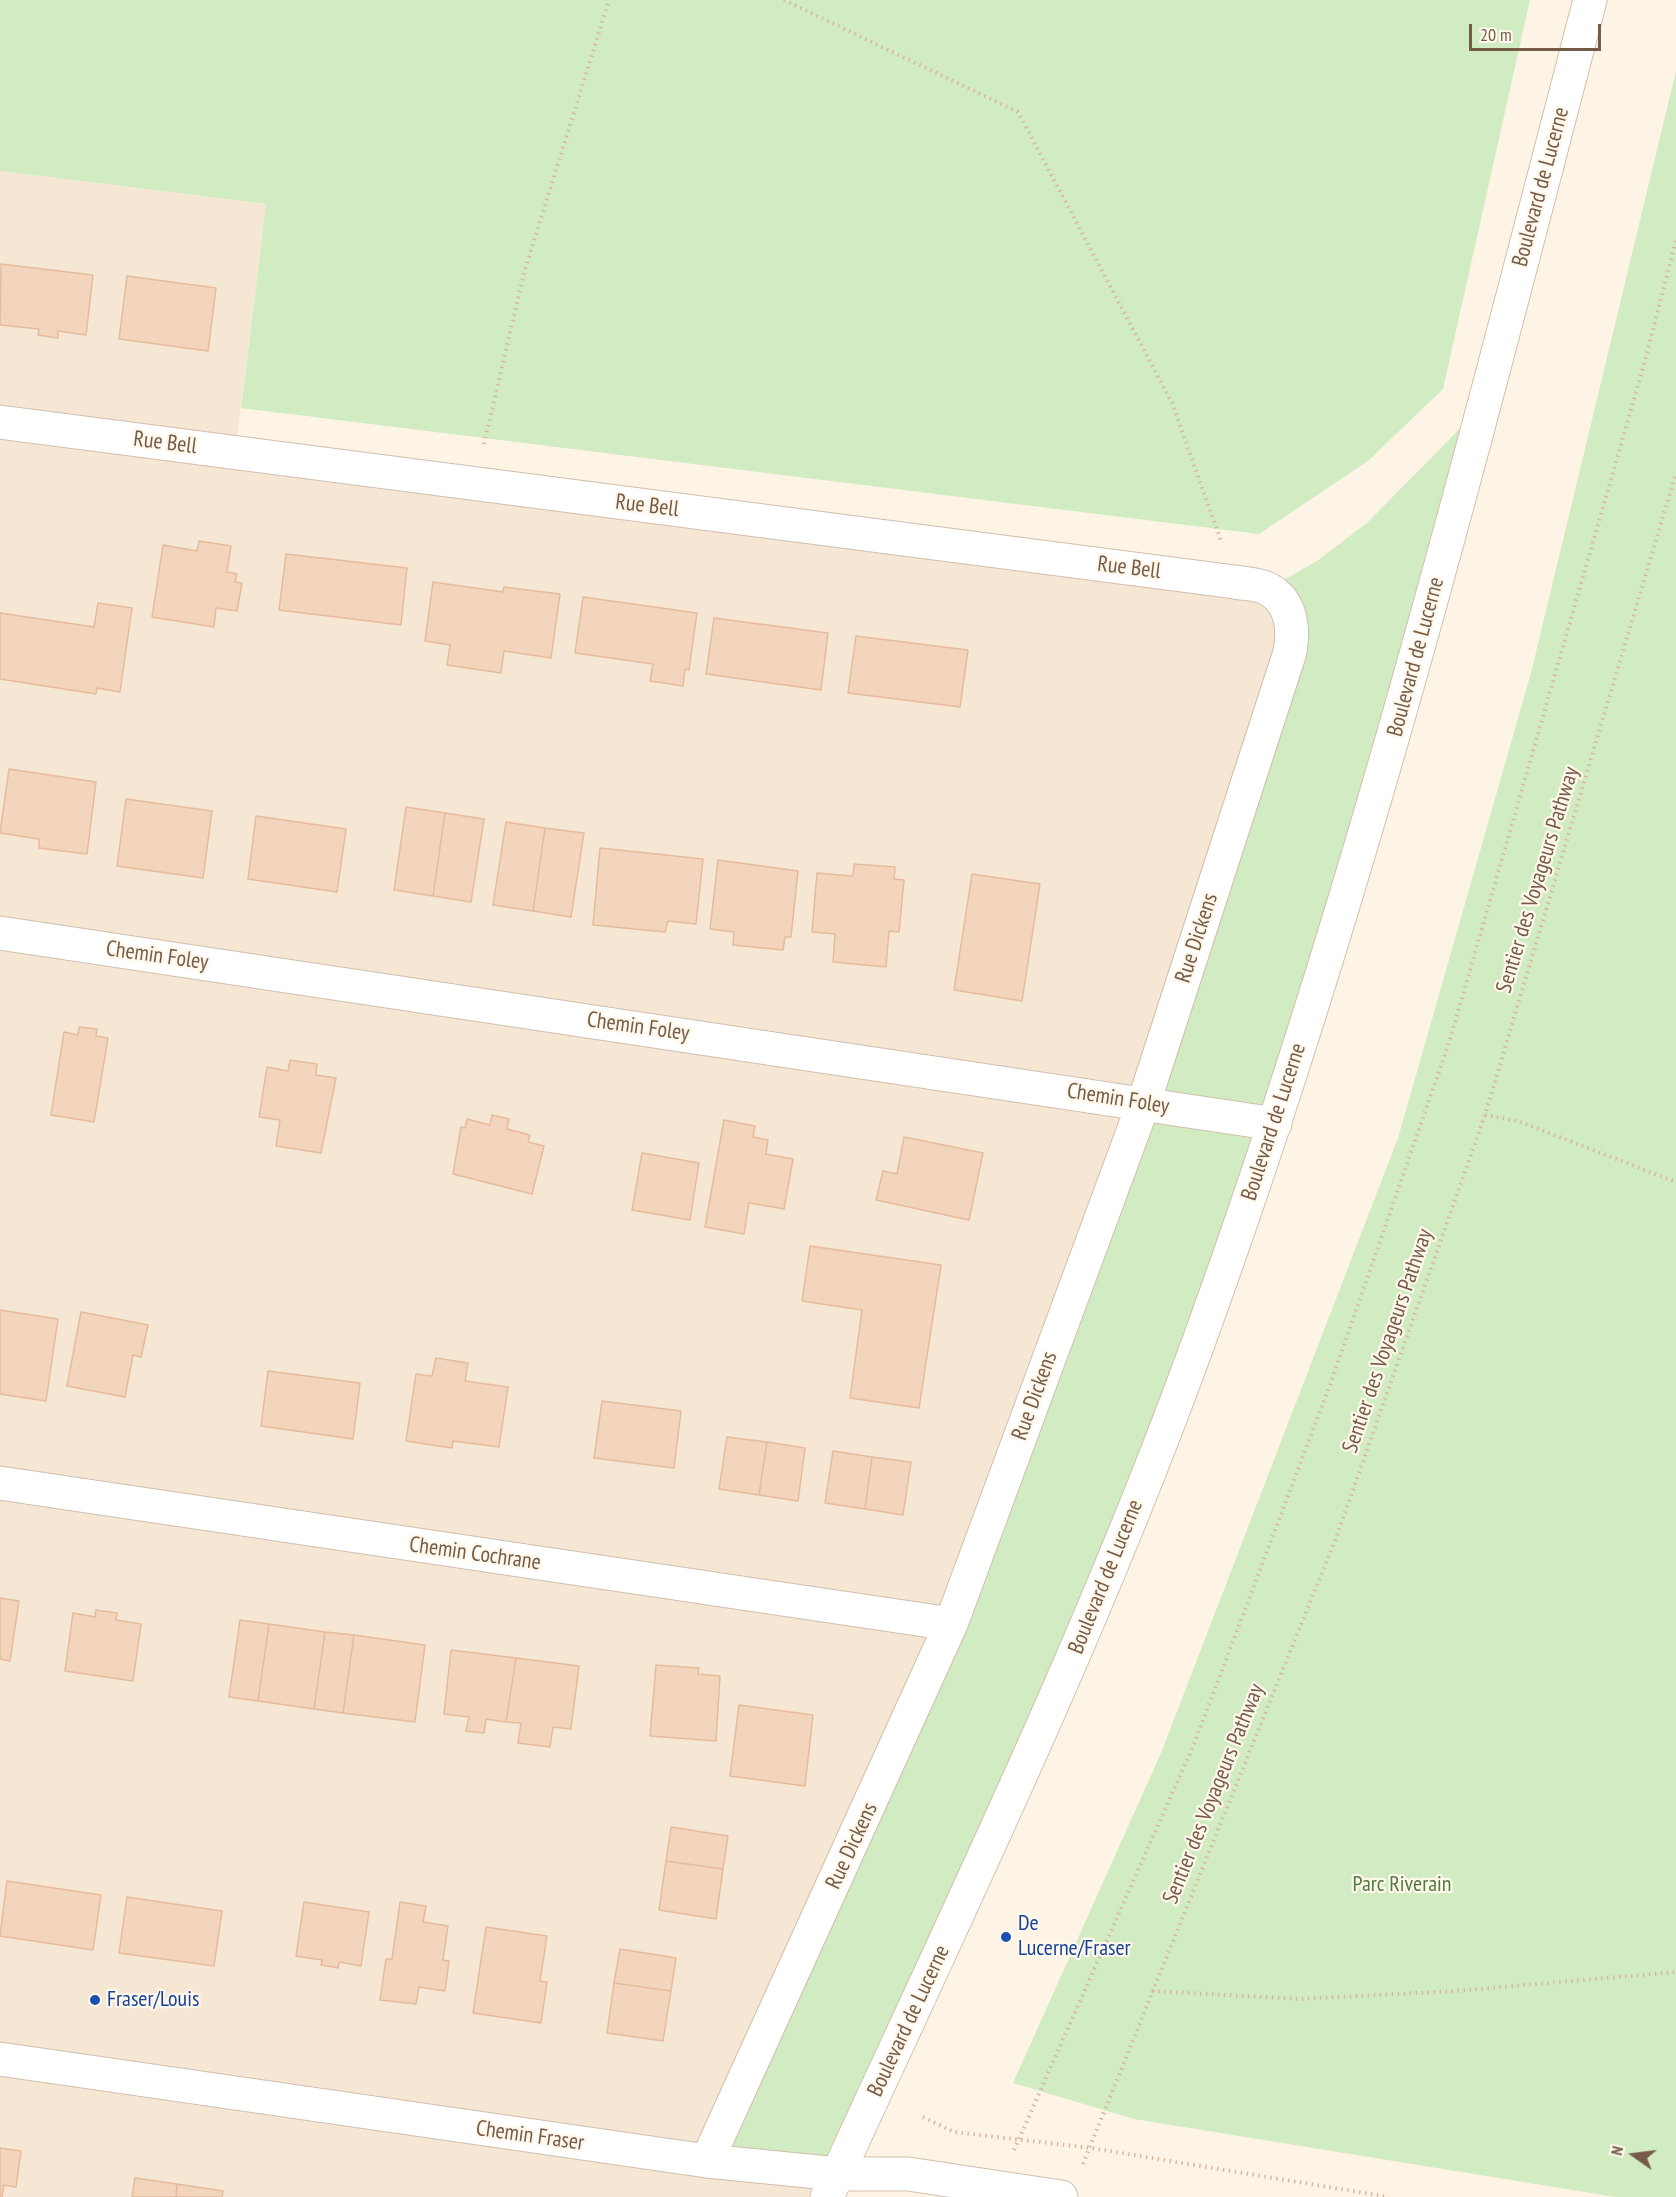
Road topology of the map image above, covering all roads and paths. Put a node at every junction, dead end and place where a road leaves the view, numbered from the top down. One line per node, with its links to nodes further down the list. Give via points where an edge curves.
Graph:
1 (609, 0): 7 (path, via 524,273)
2 (784, 0): 8 (path, via 1018,112 1172,403)
3 (1590, 0): 13 (street, Boulevard de Lucerne, via 1383,778)
4 (1676, 240): 21 (path, via 1640,380 1450,1040 1330,1385 1194,1744)
5 (0, 422): 7 (street, Rue Bell)
6 (1676, 474): 12 (path, Sentier des Voyageurs Pathway)
7 (475, 483): 8 (street, Rue Bell)
8 (1235, 582): 9 (street, Rue Bell, via 1268,589)
9 (1287, 607): 11 (street, Rue Dickens, via 1294,630 1290,652)
10 (0, 933): 11 (street, Chemin Foley)
11 (1144, 1102): 13 (street, Chemin Foley); 16 (street, Rue Dickens)
12 (1485, 1115): 14 (path, via 1518,1121); 18 (path, Sentier des Voyageurs Pathway, via 1336,1538)
13 (1275, 1124): 25 (street, Boulevard de Lucerne, via 1191,1363 1054,1704)
14 (1676, 1182)
15 (0, 1483): 16 (street, Chemin Cochrane)
16 (951, 1624): 23 (street, Rue Dickens)
17 (1676, 1972): 18 (path, via 1456,1991 1299,1999)
18 (1152, 1991): 22 (path, Sentier des Voyageurs Pathway)
19 (0, 2060): 23 (street, Chemin Fraser)
20 (922, 2117): 21 (path, via 954,2132)
21 (1018, 2141): 22 (path); 26 (path)
22 (1091, 2148): 24 (path, Sentier des Voyageurs Pathway); 28 (path)
23 (708, 2161): 25 (street, Chemin Fraser)
24 (1081, 2168)
25 (833, 2186): 26 (street, Chemin Fraser, via 908,2174)
26 (996, 2187): 27 (street, Chemin Fraser)
27 (1061, 2197)
28 (1389, 2197)

